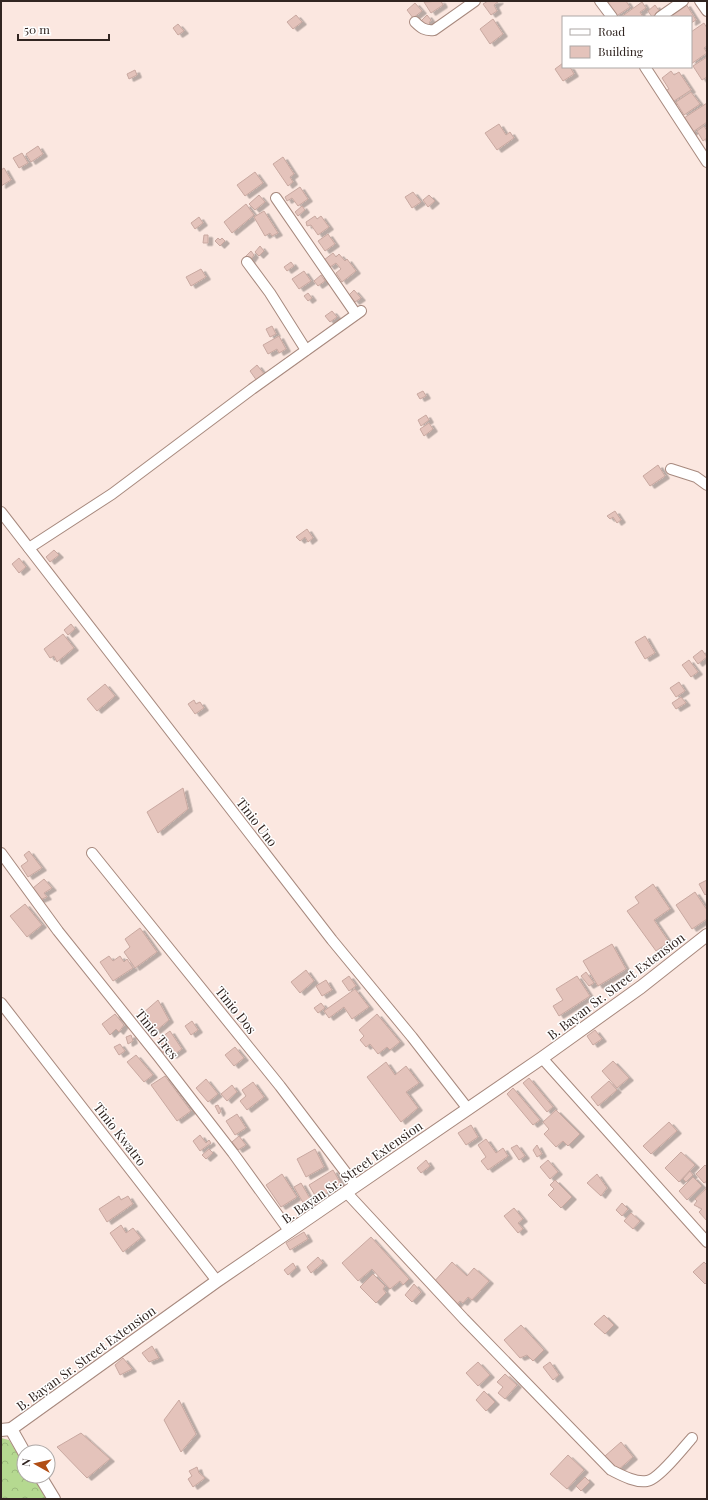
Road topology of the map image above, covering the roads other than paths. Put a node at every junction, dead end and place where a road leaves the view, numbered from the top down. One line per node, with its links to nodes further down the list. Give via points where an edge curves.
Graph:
1 (475, 1): 8 (street, via 434,30 428,31)
2 (600, 1): 6 (street)
3 (683, 1): 7 (street)
4 (700, 1): 5 (street)
5 (707, 12)
6 (611, 16)
7 (661, 16)
8 (415, 22)
9 (647, 68): 10 (street)
10 (707, 162)
11 (276, 198): 13 (street, via 358,313)
12 (248, 262): 13 (street)
13 (306, 350): 17 (street, via 112,494)
14 (671, 469): 15 (street, via 696,477)
15 (707, 485)
16 (1, 512): 17 (street, Tinio Uno)
17 (29, 548): 23 (street, Tinio Uno, via 332,940)
18 (1, 853): 25 (street, Tinio Tres, via 58,931 233,1153)
19 (92, 853): 24 (street, Tinio Dos, via 276,1080)
20 (707, 935): 22 (street, B. Bayan Sr. Street Extension, via 641,987)
21 (1, 1003): 27 (street, Tinio Kwatro)
22 (542, 1058): 23 (street, B. Bayan Sr. Street Extension); 26 (street)
23 (468, 1109): 24 (street, B. Bayan Sr. Street Extension)
24 (351, 1189): 25 (street, B. Bayan Sr. Street Extension); 29 (street, Tinio Dos, via 464,1319 611,1470 623,1476 647,1481 656,1477)
25 (290, 1232): 27 (street, B. Bayan Sr. Street Extension)
26 (707, 1242)
27 (218, 1281): 28 (street, B. Bayan Sr. Street Extension)
28 (6, 1430): 30 (street)
29 (692, 1438)
30 (17, 1444)
31 (45, 1484): 32 (street)
32 (54, 1499)

